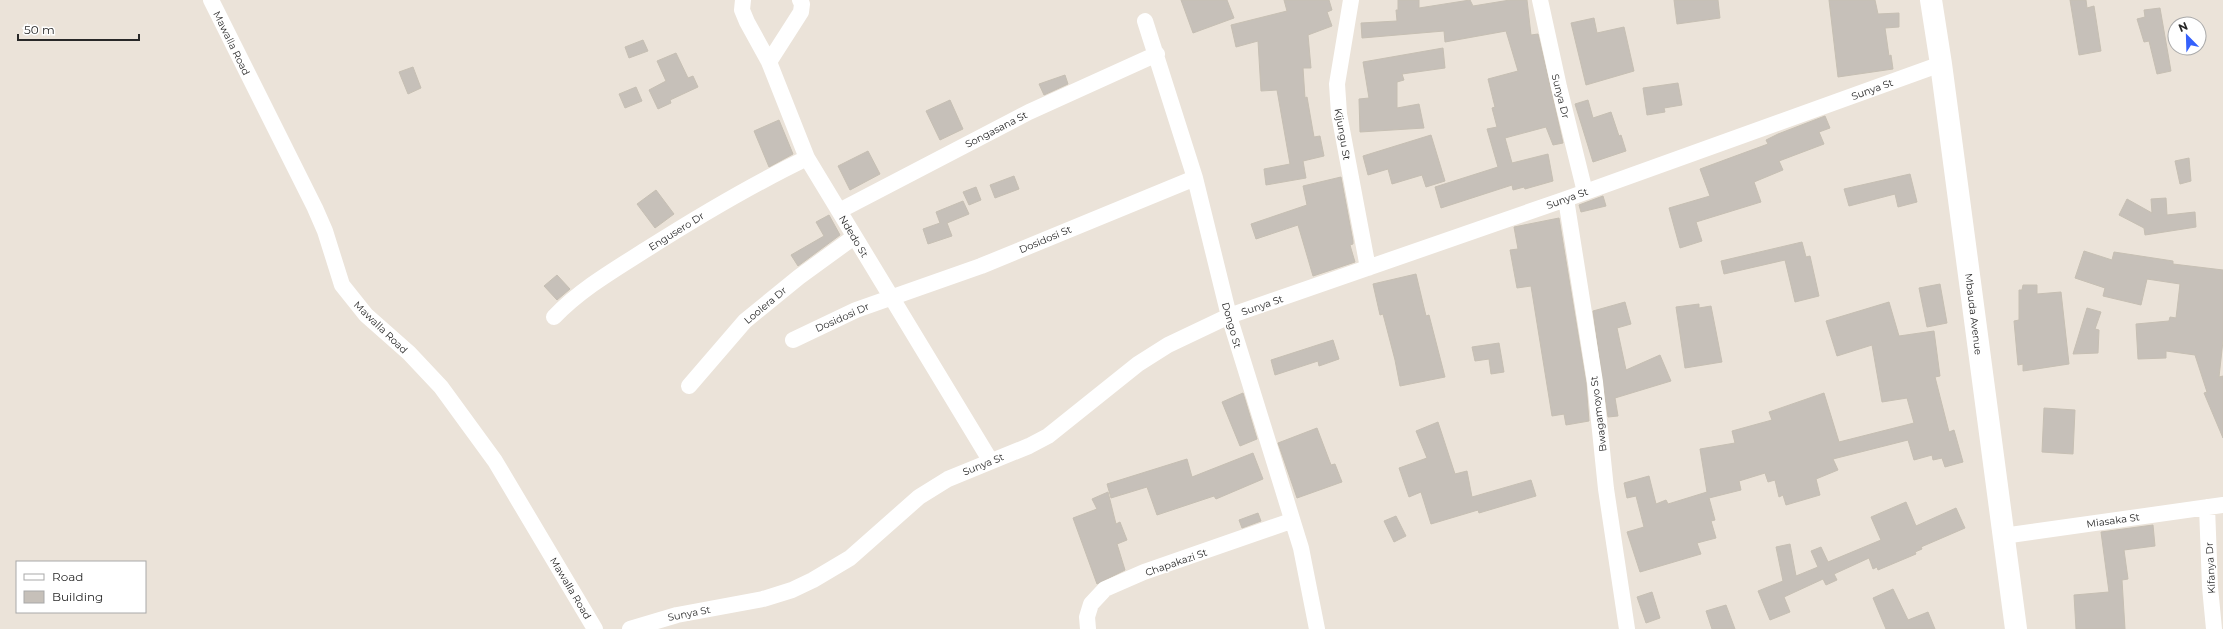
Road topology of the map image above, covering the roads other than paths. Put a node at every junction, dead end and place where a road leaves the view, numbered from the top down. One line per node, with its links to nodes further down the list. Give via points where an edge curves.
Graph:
1 (211, 0): 28 (street, Mawalla Road, via 315,208 342,285 366,315 409,353 441,387 495,461)
2 (744, 0): 9 (street, Ndedo St, via 742,10)
3 (800, 0): 9 (street, via 801,12)
4 (1351, 0): 17 (street, Kijungu St, via 1337,84 1339,114)
5 (1540, 0): 13 (street, Sunya Dr)
6 (1931, 0): 10 (street, Mbauda Avenue)
7 (1145, 21): 8 (street, Dongo St)
8 (1157, 54): 12 (street, Dongo St); 15 (street, Songasana St, via 1029,112)
9 (769, 62): 11 (street, Ndedo St)
10 (1941, 64): 13 (street, Sunya St); 27 (street, Mbauda Avenue)
11 (807, 158): 15 (street, Ndedo St); 20 (street, Engusero Dr, via 751,185 694,219 586,287)
12 (1196, 178): 18 (street, Dosidosi St, via 981,266); 19 (street, Dongo St)
13 (1585, 192): 14 (street, Sunya St)
14 (1566, 199): 17 (street, Sunya St); 32 (street, Bwagamoyo St, via 1594,375 1606,489)
15 (839, 211): 16 (street, Ndedo St)
16 (854, 237): 18 (street, Ndedo St); 22 (street, Loolera Dr, via 799,276 745,321)
17 (1368, 268): 19 (street, Sunya St)
18 (892, 296): 21 (street, Dosidosi Dr, via 835,319); 23 (street, Ndedo St)
19 (1229, 316): 23 (street, Sunya St, via 1138,364 1048,436); 26 (street, Dongo St)
20 (554, 317)
21 (793, 340)
22 (688, 386)
23 (990, 460): 29 (street, Sunya St, via 948,479 919,497 850,558 813,580 763,599 677,614)
24 (2223, 505): 25 (street, Miasaka St)
25 (2207, 507): 27 (street, Miasaka St); 34 (street, Kifanya Dr)
26 (1292, 521): 30 (street, Chapakazi St, via 1144,572 1105,589 1090,604); 31 (street, Dongo St, via 1304,557)
27 (2003, 536): 33 (street, Mbauda Avenue)
28 (596, 629)
29 (630, 629)
30 (1088, 629)
31 (1317, 629)
32 (1627, 629)
33 (2016, 629)
34 (2214, 629)

